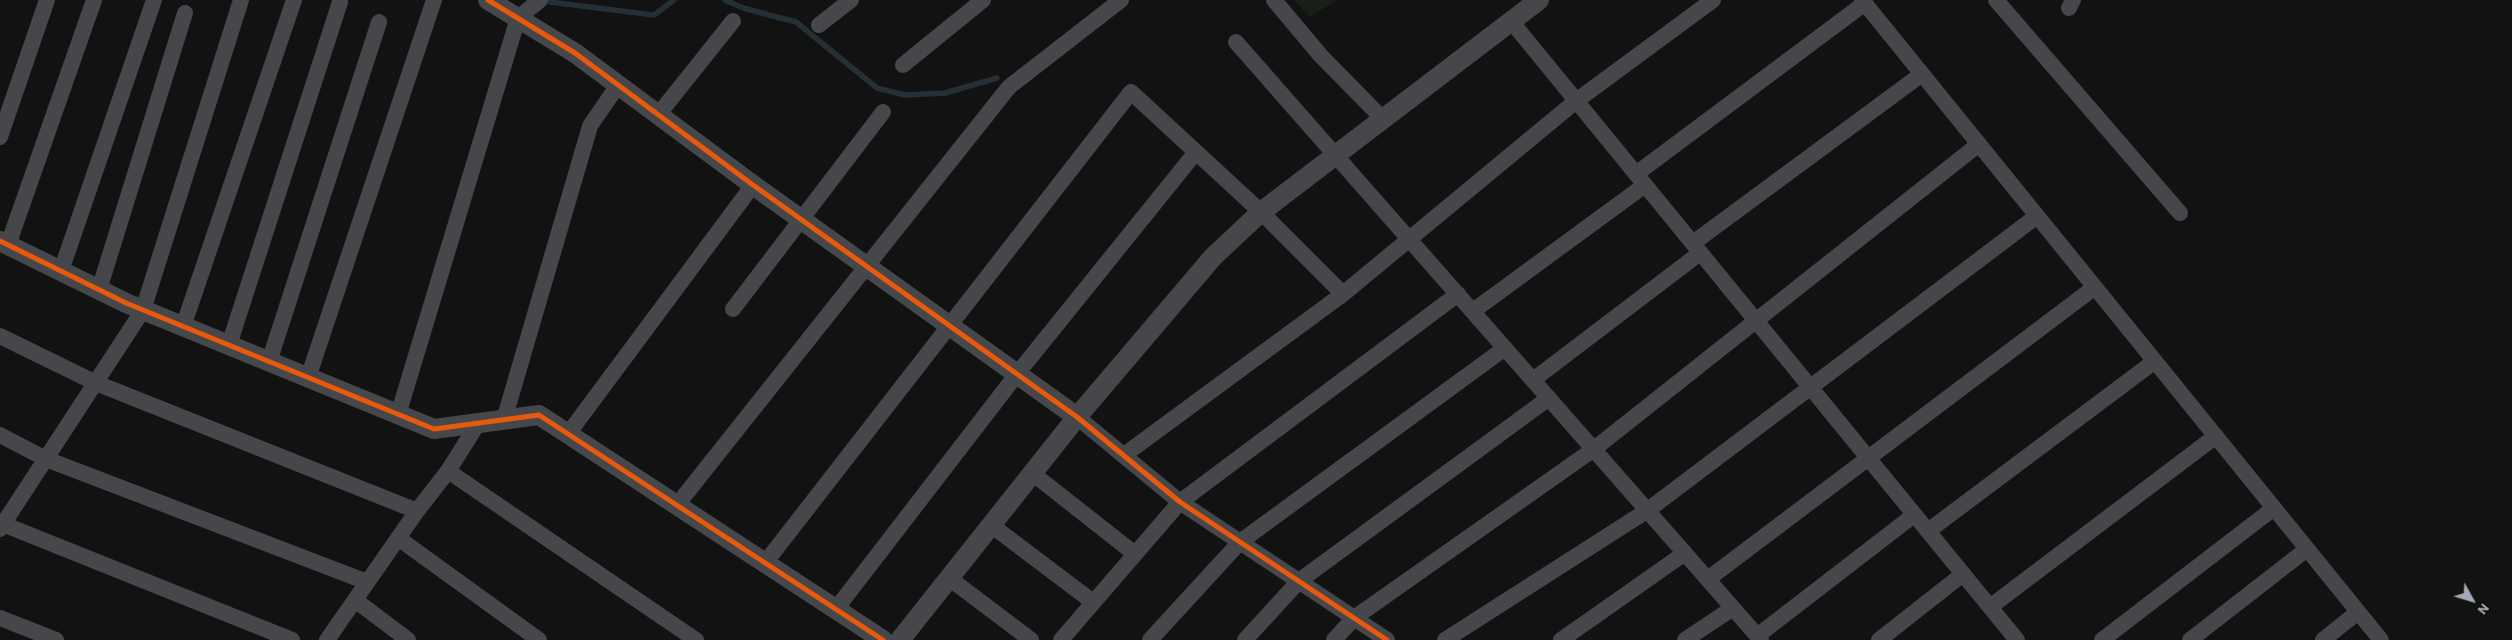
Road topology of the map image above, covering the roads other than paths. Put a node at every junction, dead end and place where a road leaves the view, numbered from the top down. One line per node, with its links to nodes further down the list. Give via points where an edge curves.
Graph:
1 (47, 0): 32 (street)
2 (94, 0): 43 (street)
3 (154, 0): 46 (street)
4 (241, 0): 52 (street)
5 (294, 0): 56 (street)
6 (434, 0): 63 (street)
7 (488, 0): 19 (street)
8 (540, 0): 19 (street)
9 (850, 0): 23 (street)
10 (983, 0): 25 (street)
11 (1121, 0): 45 (street, via 1009,87)
12 (1274, 0): 31 (street, via 1321,56)
13 (1539, 0): 21 (street)
14 (1713, 0): 28 (street)
15 (1996, 0): 39 (street)
16 (340, 2): 58 (street)
17 (1863, 2): 26 (street); 36 (street)
18 (185, 13): 48 (street)
19 (518, 18): 27 (street, via 575,53); 68 (street)
20 (733, 21): 30 (street)
21 (1511, 21): 28 (street); 31 (street)
22 (379, 22): 61 (street)
23 (819, 25)
24 (1236, 42): 35 (street)
25 (903, 65)
26 (1922, 74): 33 (street); 44 (street)
27 (618, 85): 30 (street); 70 (street, via 590,126)
28 (1576, 101): 36 (street); 42 (street)
29 (883, 112): 41 (street)
30 (658, 115): 37 (street)
31 (1383, 119): 35 (street)
32 (0, 137)
33 (1979, 144): 40 (street); 54 (street)
34 (1196, 152): 38 (street); 55 (street, via 1131,92); 62 (street)
35 (1336, 155): 38 (street); 42 (street)
36 (1640, 179): 44 (street); 53 (street)
37 (753, 185): 41 (street); 72 (street)
38 (1261, 212): 49 (street); 69 (street, via 1212,257)
39 (2180, 213)
40 (2037, 216): 47 (street); 66 (street)
41 (802, 220): 45 (street); 51 (street)
42 (1410, 239): 49 (street); 50 (street)
43 (4, 243): 46 (street)
44 (1697, 248): 54 (street); 64 (street)
45 (866, 266): 55 (street); 82 (street)
46 (61, 271): 48 (street)
47 (2095, 287): 60 (street); 77 (street)
48 (99, 290): 52 (street)
49 (1343, 294): 76 (street)
50 (1458, 294): 53 (street); 81 (street)
51 (733, 309)
52 (143, 310): 56 (street); 65 (street)
53 (1473, 311): 59 (street)
54 (1756, 320): 66 (street); 75 (street)
55 (948, 325): 62 (street); 95 (street)
56 (183, 327): 58 (street)
57 (0, 336): 65 (street)
58 (229, 345): 61 (street)
59 (1505, 348): 64 (street); 91 (street)
60 (2155, 361): 74 (street); 89 (street)
61 (269, 362): 63 (street)
62 (1017, 374): 69 (street); 105 (street)
63 (308, 378): 68 (street)
64 (1534, 380): 67 (street)
65 (96, 383): 78 (street); 85 (street)
66 (1810, 387): 77 (street); 84 (street)
67 (1549, 398): 75 (street); 99 (street)
68 (398, 414): 71 (street, via 434,429)
69 (1077, 417): 76 (street); 80 (street)
70 (504, 420): 71 (street); 72 (street, via 538,415)
71 (477, 425): 79 (street)
72 (568, 434): 82 (street)
73 (0, 435): 78 (street)
74 (2216, 436): 83 (street); 103 (street)
75 (1594, 448): 84 (street); 108 (street)
76 (1124, 455): 81 (street)
77 (1868, 458): 86 (street); 98 (street)
78 (46, 459): 87 (street); 100 (street)
79 (448, 471): 85 (street); 115 (street)
80 (1032, 473): 88 (street); 94 (street)
81 (1180, 502): 91 (street); 94 (street)
82 (677, 505): 95 (street)
83 (2274, 508): 92 (street); 129 (street)
84 (1648, 510): 93 (street); 124 (street)
85 (417, 511): 90 (street)
86 (1914, 515): 89 (street); 109 (street)
87 (1, 525): 111 (street)
88 (991, 525): 97 (street); 102 (street)
89 (1928, 531): 96 (street)
90 (398, 538): 100 (street); 114 (street)
91 (1240, 542): 99 (street); 120 (street)
92 (2308, 549): 106 (street); 130 (street)
93 (1684, 553): 98 (street); 125 (street)
94 (1135, 554): 102 (street)
95 (765, 563): 105 (street)
96 (1963, 574): 103 (street); 127 (street)
97 (949, 578): 117 (street); 118 (street)
98 (1708, 580): 104 (street)
99 (1299, 581): 108 (street); 121 (street)
100 (367, 582): 101 (street)
101 (354, 600): 112 (street); 113 (street)
102 (1093, 602): 119 (street)
103 (1990, 607): 128 (street)
104 (1733, 608): 109 (street); 126 (street)
105 (836, 609): 116 (street)
106 (2358, 612): 131 (street); 132 (street)
107 (0, 618): 110 (street)
108 (1354, 618): 122 (street); 123 (street)
109 (1759, 638)
110 (56, 640)
111 (292, 640)
112 (327, 640)
113 (408, 640)
114 (539, 640)
115 (696, 640)
116 (883, 640)
117 (900, 640)
118 (1031, 640)
119 (1061, 640)
120 (1150, 640)
121 (1245, 640)
122 (1334, 640)
123 (1387, 640)
124 (1445, 640)
125 (1561, 640)
126 (1684, 640)
127 (1879, 640)
128 (2017, 640)
129 (2102, 640)
130 (2190, 640)
131 (2323, 640)
132 (2381, 640)

